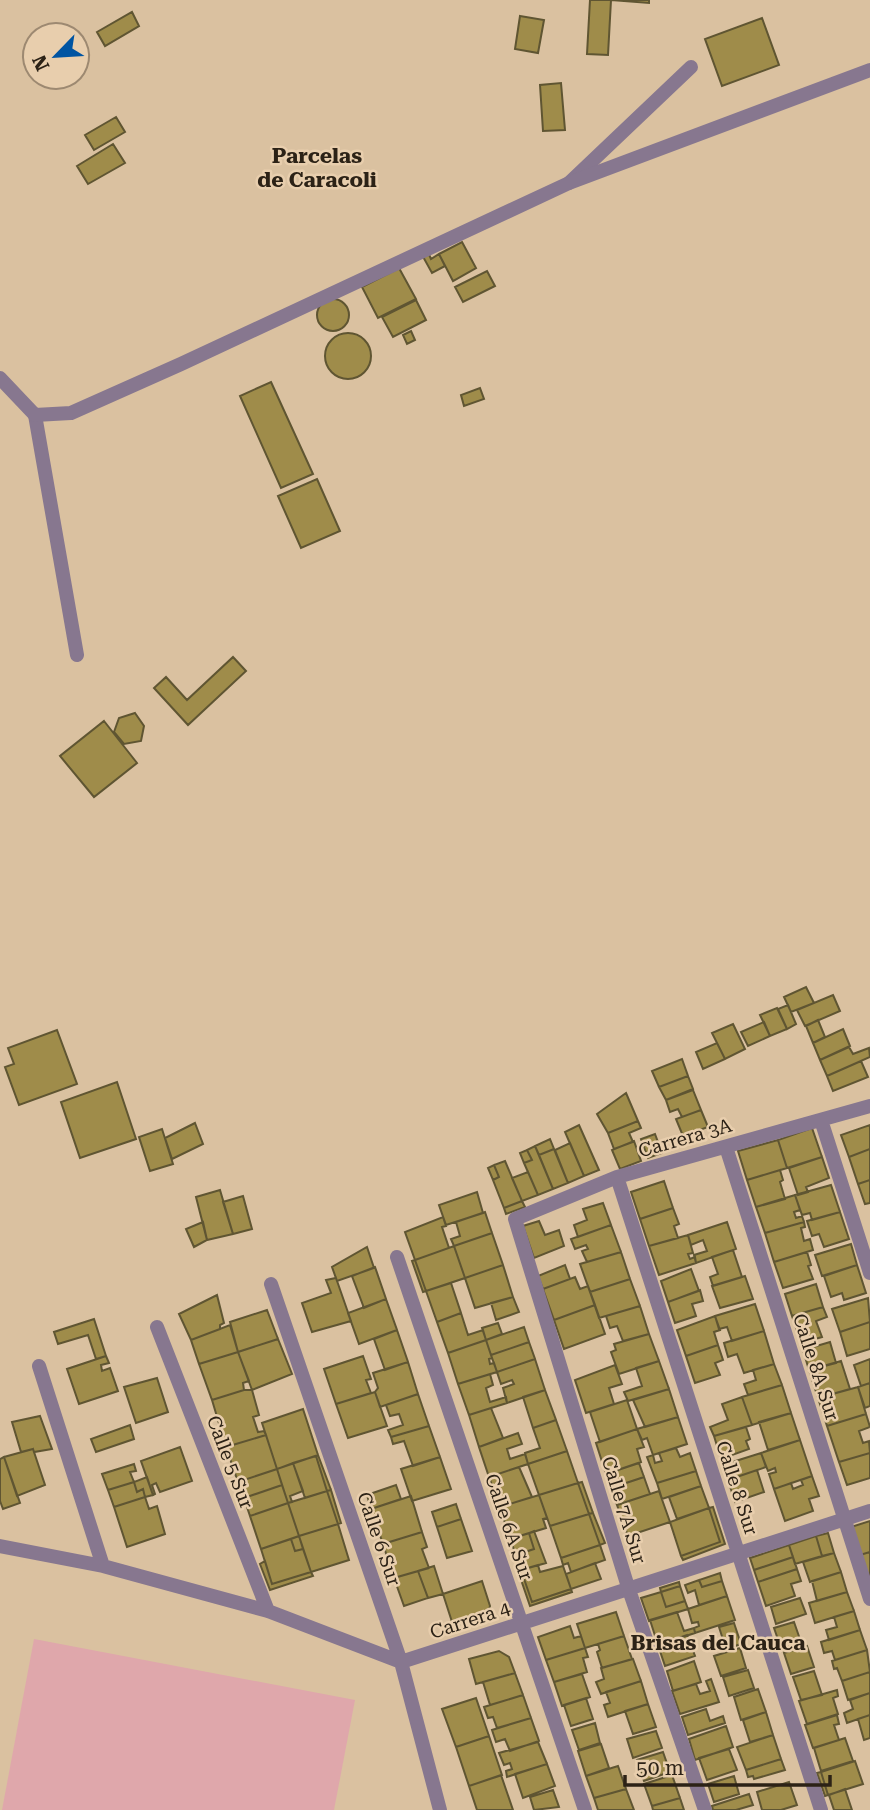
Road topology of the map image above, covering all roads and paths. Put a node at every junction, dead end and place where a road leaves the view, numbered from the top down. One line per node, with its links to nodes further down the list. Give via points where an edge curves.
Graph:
1 (691, 68): 3 (street)
2 (870, 70): 3 (street)
3 (569, 183): 5 (street, via 71,413)
4 (0, 378): 5 (street)
5 (35, 415): 6 (street)
6 (77, 655)
7 (870, 1106): 8 (street, Carrera 3A)
8 (821, 1120): 9 (street, Carrera 3A); 13 (street)
9 (726, 1146): 10 (street, Carrera 3A); 18 (street, Calle 8A Sur)
10 (617, 1177): 11 (street, Carrera 3A); 20 (street, Calle 8 Sur)
11 (515, 1219): 22 (street, Calle 7A Sur)
12 (397, 1257): 25 (street, Calle 6A Sur)
13 (870, 1273)
14 (271, 1284): 26 (street, Calle 6 Sur)
15 (157, 1327): 24 (street, Calle 5 Sur)
16 (39, 1366): 21 (street)
17 (870, 1511): 18 (street, Carrera 4)
18 (844, 1519): 20 (street, Carrera 4); 23 (street, Calle 8A Sur)
19 (0, 1546): 21 (street)
20 (738, 1554): 22 (street, Carrera 4); 30 (street, Calle 8 Sur)
21 (103, 1566): 24 (street)
22 (628, 1587): 25 (street, Carrera 4); 29 (street, Calle 7A Sur)
23 (870, 1599)
24 (268, 1611): 26 (street)
25 (522, 1623): 26 (street, Carrera 4); 28 (street, Calle 6A Sur)
26 (401, 1662): 27 (street, Calle 6 Sur)
27 (440, 1810)
28 (585, 1810)
29 (705, 1810)
30 (821, 1810)

